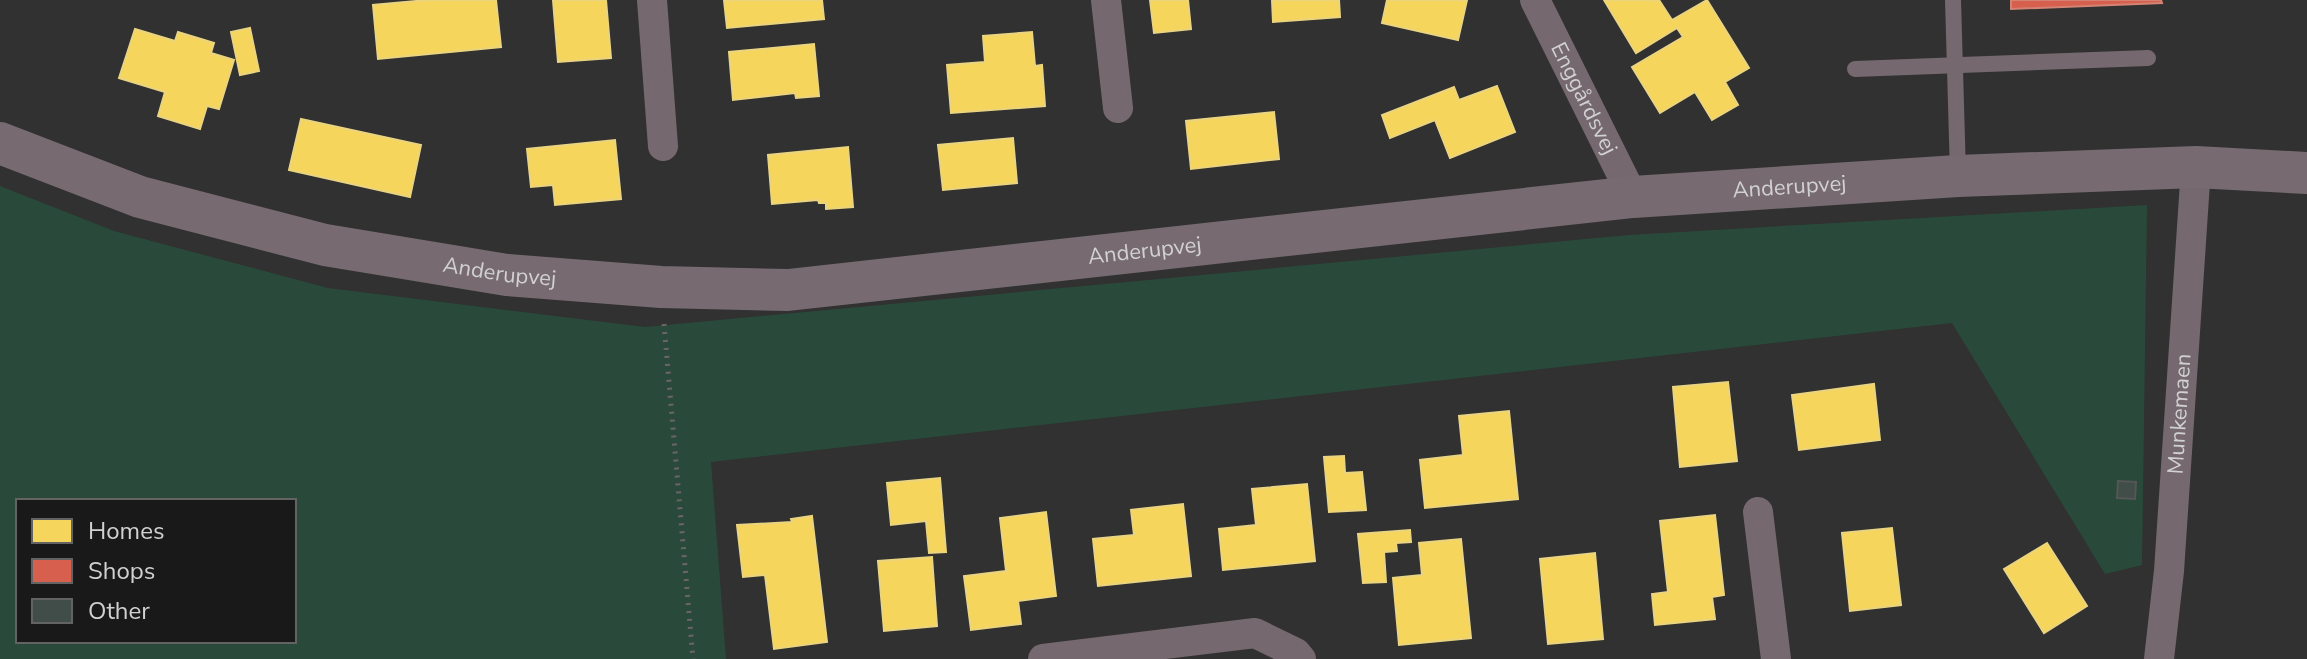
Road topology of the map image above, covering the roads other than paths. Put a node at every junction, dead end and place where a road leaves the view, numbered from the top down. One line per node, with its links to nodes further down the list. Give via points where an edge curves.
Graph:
1 (652, 0): 10 (street)
2 (1106, 0): 8 (street)
3 (1535, 0): 14 (street, Enggårdsvej)
4 (1953, 0): 6 (lane)
5 (2148, 58): 6 (lane)
6 (1955, 65): 7 (lane); 13 (lane)
7 (1855, 69)
8 (1118, 108)
9 (0, 143): 14 (street, Anderupvej, via 140,197 325,245 507,275 661,287 788,290)
10 (663, 146)
11 (2196, 167): 12 (street, Anderupvej); 13 (street, Anderupvej); 19 (street, Munkemaen)
12 (2307, 173)
13 (1958, 176): 14 (street, Anderupvej)
14 (1633, 197)
15 (1758, 512): 18 (street)
16 (1043, 659): 17 (street, via 1255,633)
17 (1301, 659)
18 (1776, 659)
19 (2159, 659)

